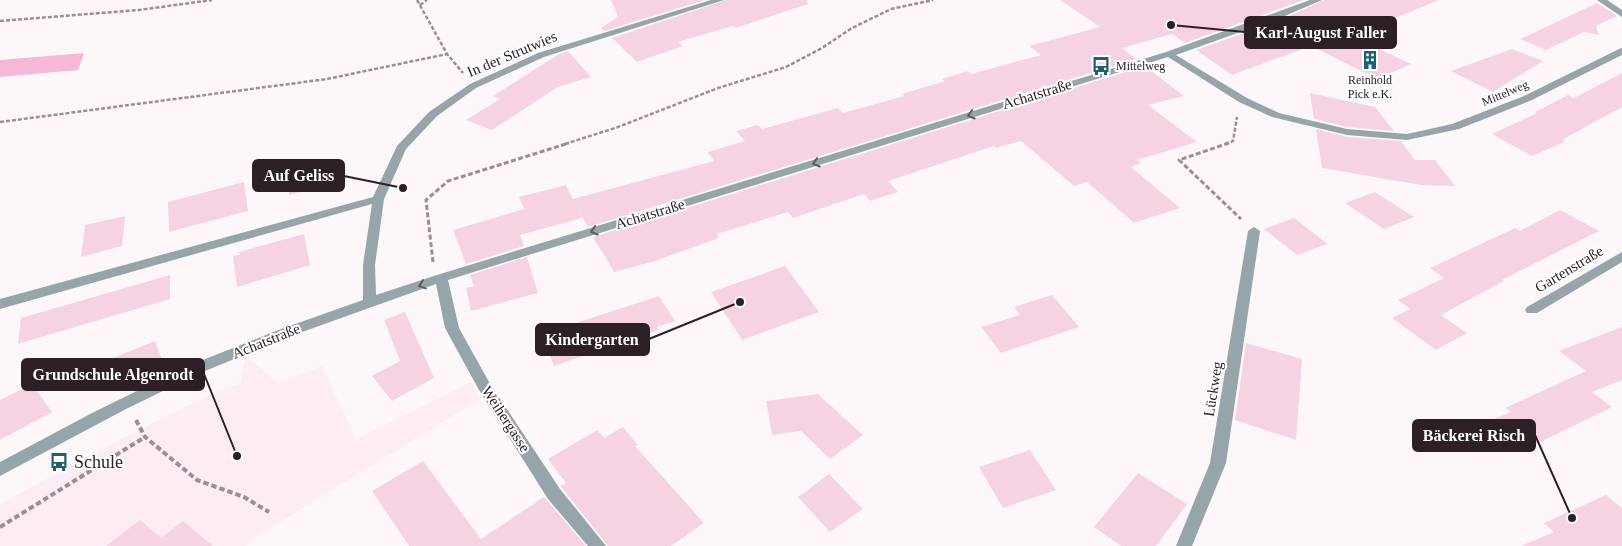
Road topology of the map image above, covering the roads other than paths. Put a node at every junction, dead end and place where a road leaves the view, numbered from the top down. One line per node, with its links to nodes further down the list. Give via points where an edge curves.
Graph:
1 (720, 0): 7 (street, In der Strutwies, via 541,55 473,86 433,114 401,148)
2 (1318, 0): 6 (street, Achatstraße)
3 (1601, 0): 4 (street)
4 (1622, 14)
5 (1622, 51): 6 (street, Mittelweg, via 1528,98 1455,127 1407,137 1347,132 1276,115 1244,100)
6 (1168, 54): 10 (street, Achatstraße, one-way to 10)
7 (378, 198): 11 (street, In der Strutwies, via 370,265); 12 (street)
8 (1254, 231): 16 (street, Lückweg, via 1218,463)
9 (1622, 256): 13 (street, Gartenstraße)
10 (441, 278): 11 (street, Achatstraße, one-way to 11); 15 (street, Weihergasse, via 452,328 484,386 554,494)
11 (370, 302): 14 (street, Achatstraße, via 236,352 126,402)
12 (0, 304)
13 (1532, 310)
14 (0, 470)
15 (598, 546)
16 (1184, 546)

